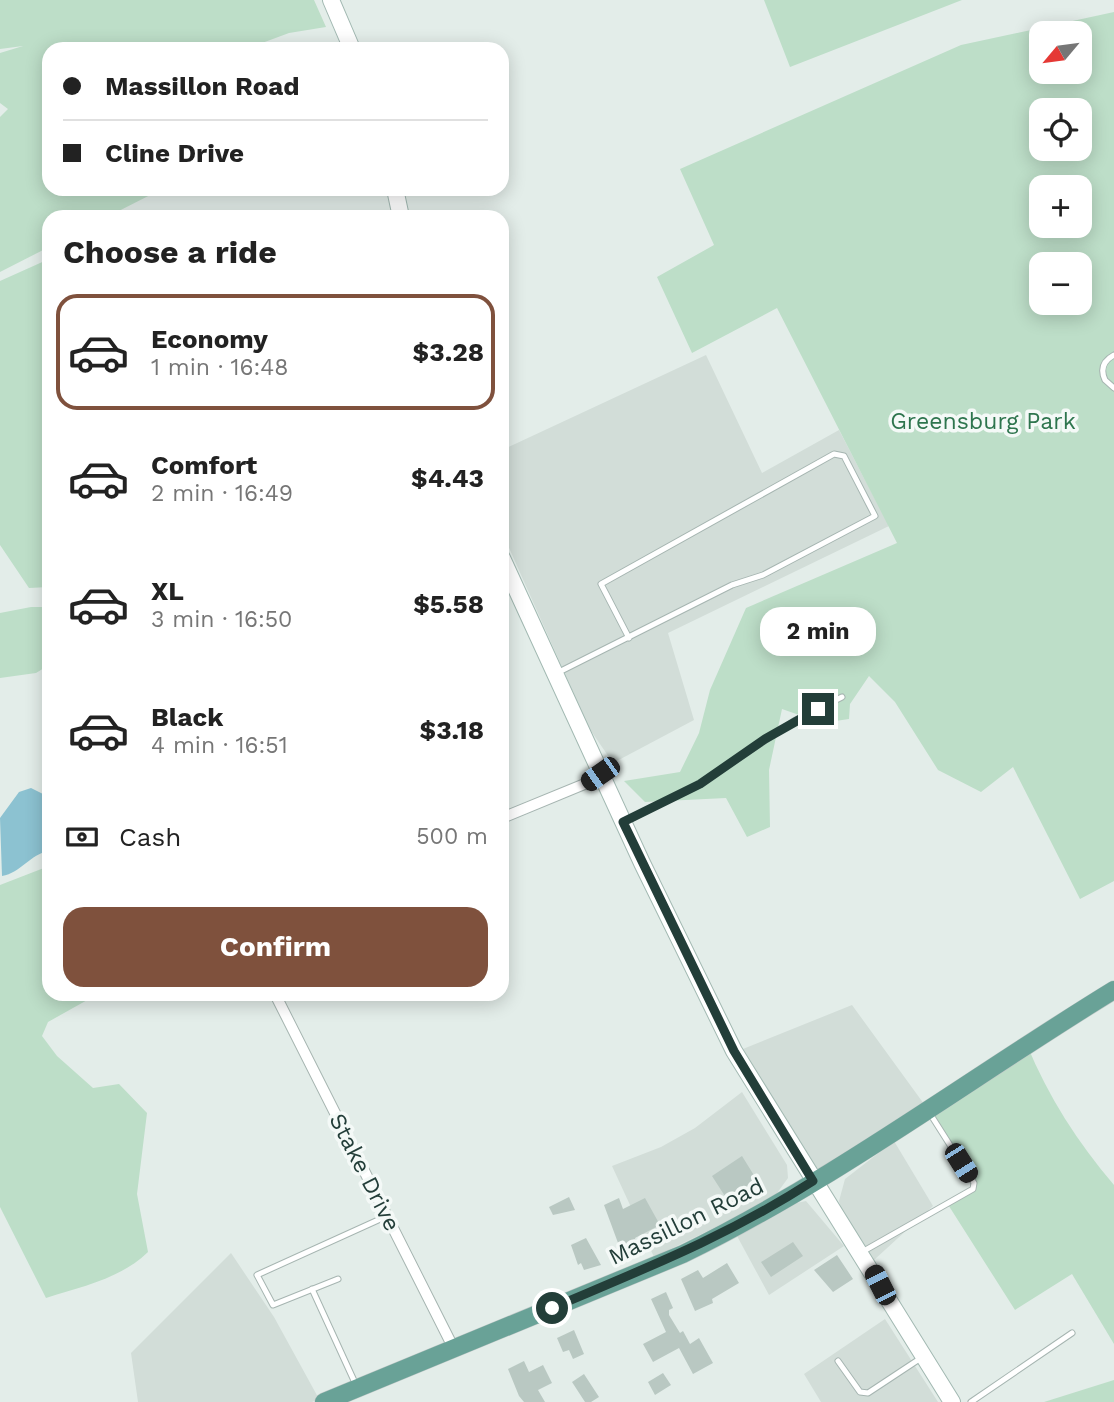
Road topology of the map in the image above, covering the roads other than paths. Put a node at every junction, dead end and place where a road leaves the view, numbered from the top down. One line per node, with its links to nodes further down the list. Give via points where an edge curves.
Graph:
1 (331, 0): 2 (main road)
2 (349, 42)
3 (1114, 355): 4 (lane, via 1104,363 1102,375)
4 (1114, 388)
5 (509, 574): 7 (main road)
6 (629, 638): 6 (lane, via 732,585 764,575 875,516 844,456 834,454 601,584); 7 (lane)
7 (554, 674): 9 (main road)
8 (842, 698): 11 (lane, via 794,721 700,784)
9 (600, 774): 10 (street); 11 (main road)
10 (509, 815)
11 (623, 822): 15 (main road, via 734,1051)
12 (1114, 990): 14 (main road, Massillon Road)
13 (279, 1001): 16 (street, Stake Drive)
14 (928, 1109): 15 (main road, Massillon Road); 17 (lane, via 974,1183 973,1189)
15 (813, 1181): 17 (main road); 21 (main road, Massillon Road, via 683,1254)
16 (387, 1216): 19 (lane, via 257,1275 273,1305); 21 (street, Stake Drive)
17 (862, 1253): 22 (main road)
18 (338, 1279): 19 (lane)
19 (312, 1289): 24 (lane)
20 (1072, 1333): 27 (lane)
21 (454, 1349): 24 (main road, Massillon Road)
22 (924, 1356): 23 (lane, via 868,1393 854,1386); 26 (main road)
23 (838, 1361)
24 (357, 1388): 25 (main road, Massillon Road)
25 (324, 1402)
26 (952, 1402)
27 (971, 1402)

